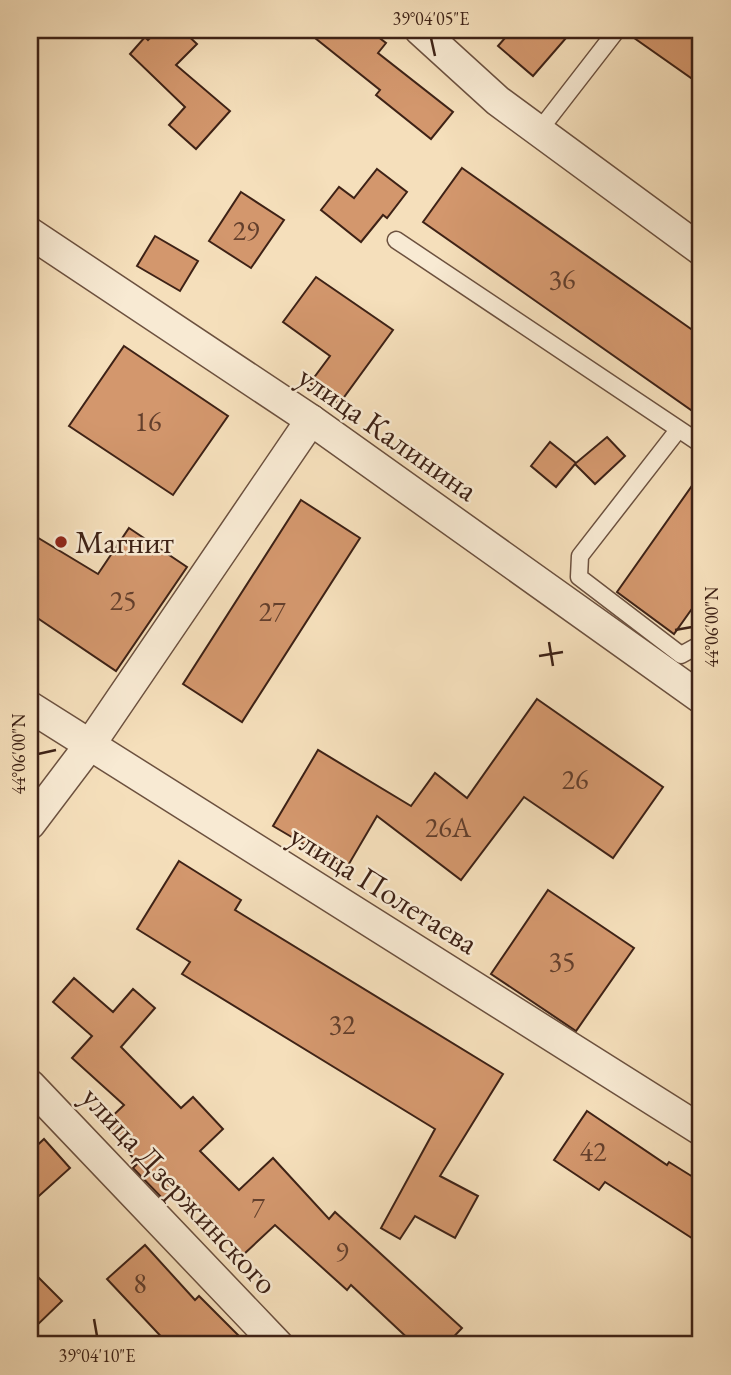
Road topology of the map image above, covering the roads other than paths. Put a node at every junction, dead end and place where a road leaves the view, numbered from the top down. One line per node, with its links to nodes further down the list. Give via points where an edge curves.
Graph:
1 (420, 30): 3 (street)
2 (617, 30): 3 (lane)
3 (538, 132): 6 (street)
4 (30, 233): 7 (street, улица Калинина)
5 (397, 240): 8 (lane)
6 (701, 250)
7 (311, 420): 11 (street, улица Калинина); 13 (street)
8 (678, 430): 9 (lane); 10 (lane, via 580,556 579,577 681,655)
9 (701, 444)
10 (701, 644)
11 (701, 698)
12 (30, 706): 13 (street, улица Полетаева)
13 (89, 746): 14 (street); 16 (street, улица Полетаева)
14 (30, 824)
15 (30, 1085): 17 (street, улица Дзержинского)
16 (701, 1130)
17 (278, 1345)

